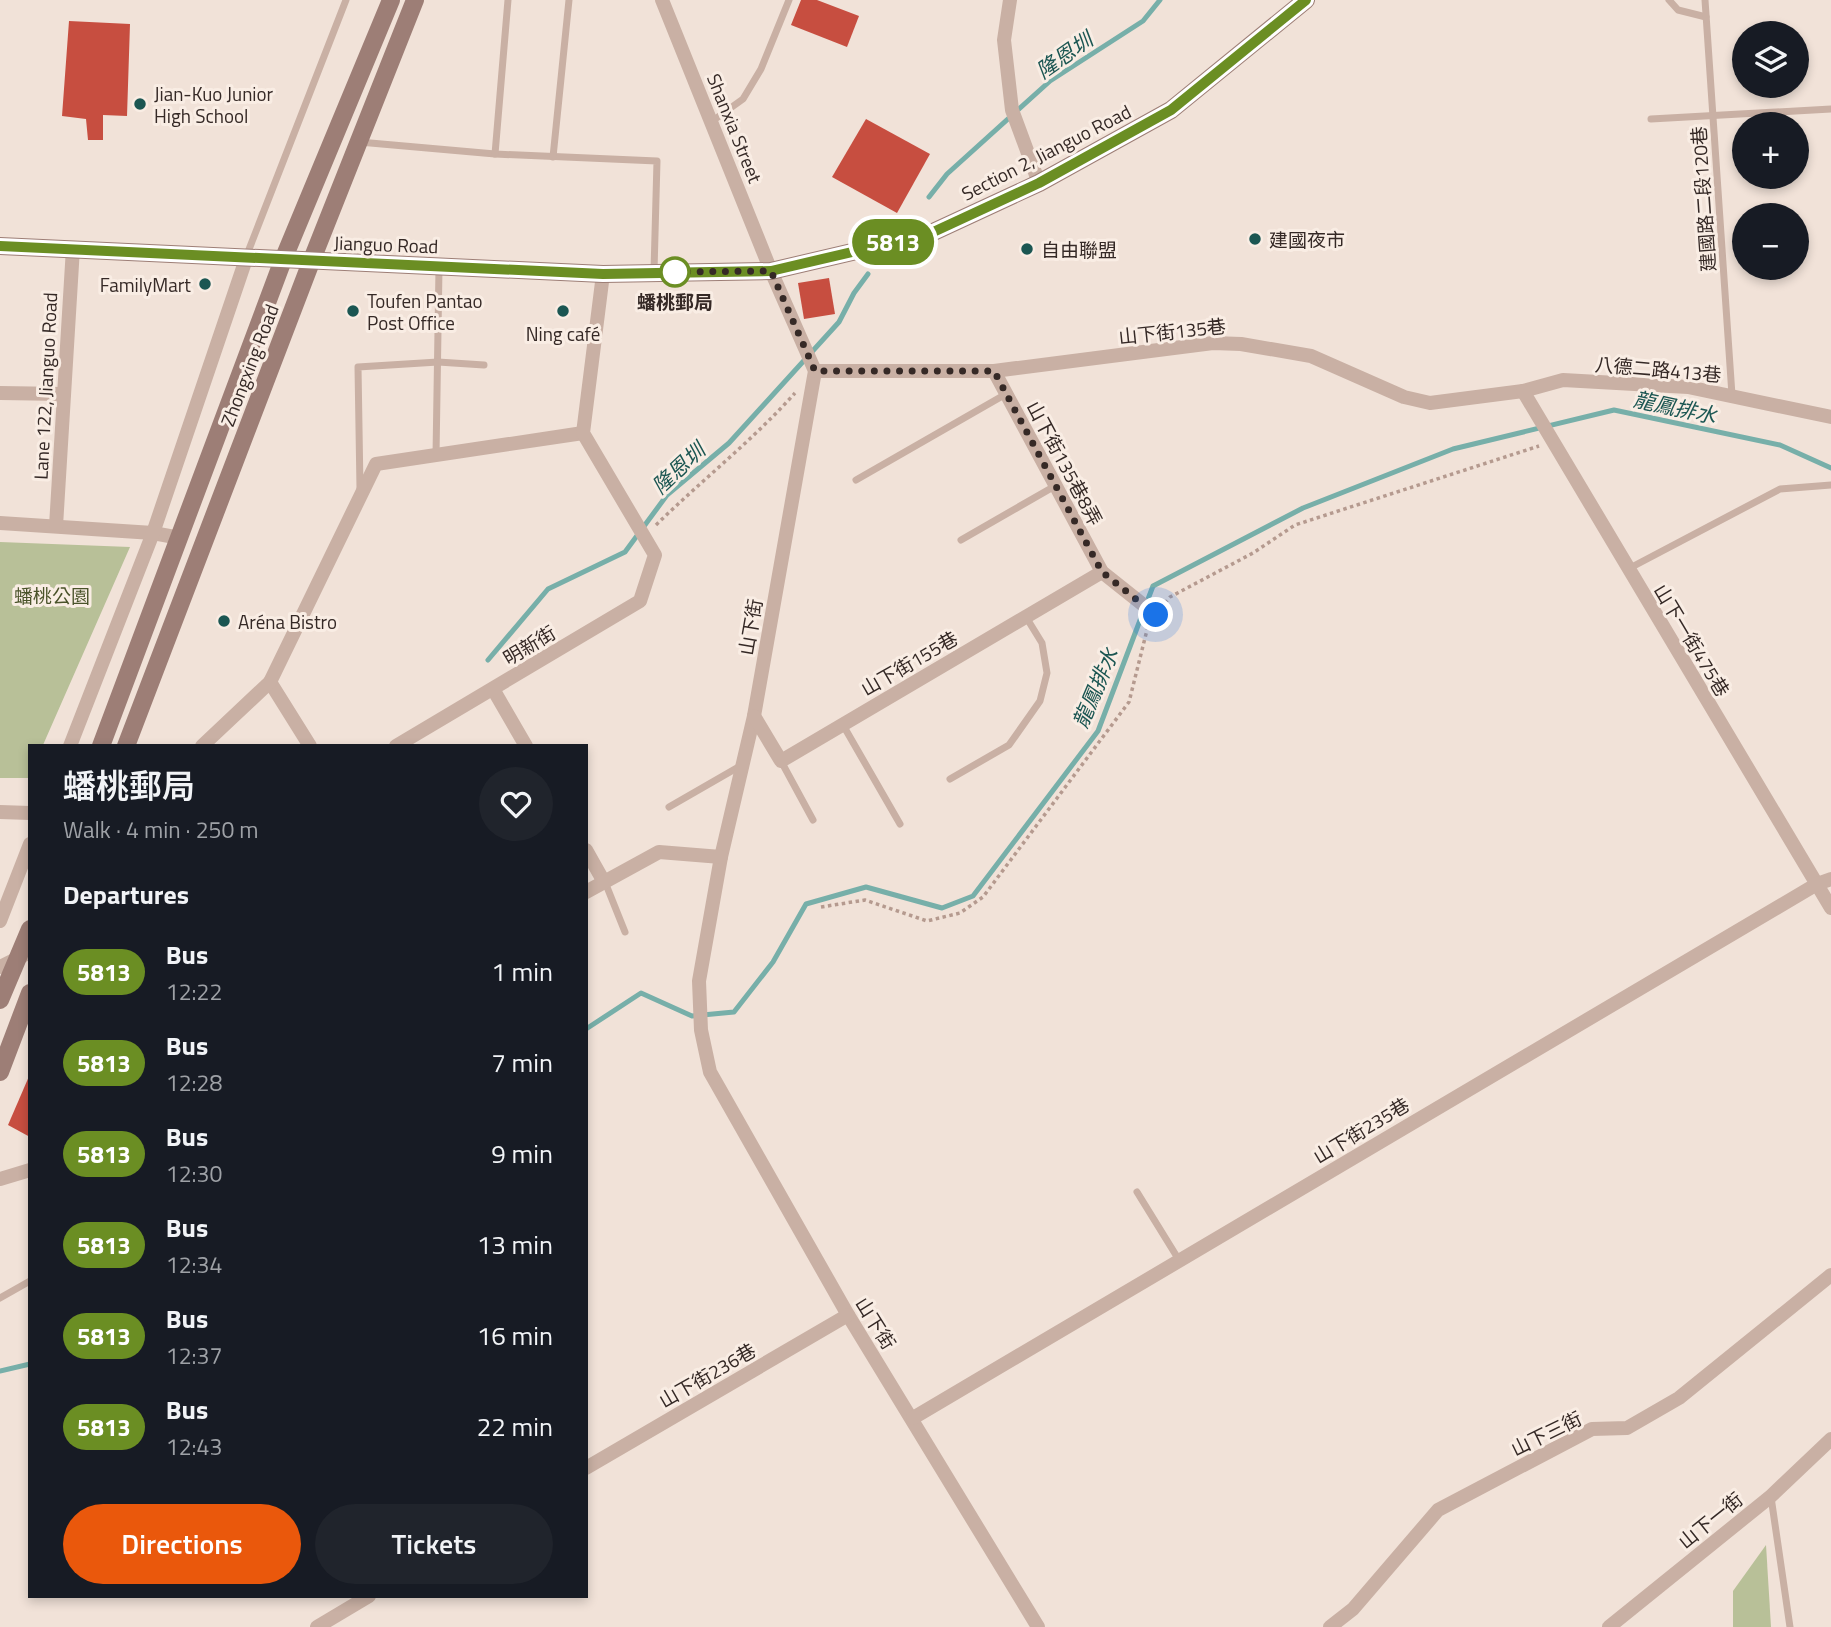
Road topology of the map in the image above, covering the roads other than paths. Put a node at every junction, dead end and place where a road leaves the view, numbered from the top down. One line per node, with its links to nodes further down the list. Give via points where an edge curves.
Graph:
1 (346, 0): 23 (lane)
2 (391, 0): 24 (street, Zhongxing Road)
3 (415, 0): 17 (street, Zhongxing Road)
4 (508, 0): 18 (lane)
5 (569, 0): 19 (lane)
6 (662, 0): 16 (street, Shanxia Street)
7 (789, 0): 16 (lane, via 761,69 743,99)
8 (1010, 0): 20 (street, via 1004,40 1014,115)
9 (1306, 0): 20 (street, Section 2, Jianguo Road, via 1171,110)
10 (1669, 0): 12 (lane, via 1678,10)
11 (1705, 0): 12 (lane, 建國路二段120巷)
12 (1706, 17): 14 (lane, 建國路二段120巷)
13 (1831, 109): 14 (lane)
14 (1713, 117): 15 (lane); 38 (lane, 建國路二段120巷)
15 (1651, 118)
16 (711, 122): 27 (street, Shanxia Street)
17 (359, 142): 18 (lane); 25 (street, Zhongxing Road)
18 (495, 154): 19 (lane)
19 (553, 157): 28 (lane, via 657,161)
20 (1039, 183): 27 (street, Section 2, Jianguo Road, via 929,234)
21 (0, 246): 22 (street, Jianguo Road)
22 (73, 248): 23 (street, Jianguo Road); 36 (street, Lane 122, Jianguo Road)
23 (246, 259): 24 (street, Jianguo Road); 48 (street)
24 (283, 260): 25 (street, Jianguo Road); 49 (street, Zhongxing Road)
25 (311, 262): 26 (street, Jianguo Road); 61 (street, Zhongxing Road)
26 (439, 267): 29 (street, Jianguo Road); 31 (lane)
27 (771, 271): 28 (street, Jianguo Road); 30 (street)
28 (654, 272): 29 (street, Jianguo Road)
29 (603, 274): 40 (street)
30 (811, 361): 33 (street, 山下街135巷); 57 (street, 山下街)
31 (438, 362): 32 (lane); 41 (lane); 45 (lane, via 358,367)
32 (484, 365)
33 (994, 371): 34 (street, 山下街135巷, via 1241,344 1311,356 1404,397 1430,403); 37 (street, 山下街135巷8弄)
34 (1523, 391): 38 (street, 八德二路413巷, via 1563,380 1688,387); 51 (street, 山下一街475巷)
35 (0, 393): 36 (street)
36 (64, 394): 47 (street, Lane 122, Jianguo Road)
37 (1006, 394): 42 (lane); 44 (street, 山下街135巷8弄)
38 (1732, 395): 39 (street, 八德二路413巷)
39 (1831, 417)
40 (583, 433): 41 (street); 56 (street, 明新街, via 655,555 640,601)
41 (436, 454): 45 (street, via 376,464)
42 (856, 481)
43 (1831, 485): 51 (lane, via 1780,489)
44 (1055, 486): 50 (lane); 52 (street, 山下街135巷8弄)
45 (360, 496): 55 (street)
46 (0, 523): 47 (street)
47 (56, 526): 48 (street)
48 (153, 533): 49 (street); 59 (street)
49 (180, 538): 60 (street, Zhongxing Road)
50 (961, 540)
51 (1627, 570): 78 (street, 山下一街475巷)
52 (1102, 572): 53 (street); 54 (street, 山下街155巷)
53 (1153, 613)
54 (1026, 617): 58 (street, 山下街155巷); 68 (lane, via 1042,643 1047,673 1040,701 1009,746)
55 (270, 682): 62 (street); 63 (street)
56 (494, 689): 64 (street, 明新街); 65 (street)
57 (754, 716): 66 (street); 67 (street, 山下街)
58 (843, 725): 66 (street, 山下街155巷); 73 (lane)
59 (71, 744)
60 (102, 744)
61 (127, 744)
62 (204, 744)
63 (309, 744)
64 (399, 744)
65 (525, 744)
66 (780, 761): 72 (lane)
67 (743, 765): 69 (lane); 76 (street, 山下街)
68 (950, 779)
69 (669, 807)
70 (0, 812): 71 (street)
71 (28, 813)
72 (813, 820)
73 (900, 824)
74 (28, 849): 81 (street)
75 (588, 853): 77 (street)
76 (721, 857): 77 (street, via 659,852); 95 (street, 山下街, via 698,996 710,1072)
77 (604, 881): 79 (street); 82 (lane)
78 (1824, 881): 80 (street, 山下一街475巷); 91 (street, 山下街235巷)
79 (588, 891)
80 (1831, 908)
81 (0, 921)
82 (625, 932)
83 (28, 933): 84 (street)
84 (16, 960): 86 (street)
85 (28, 998): 87 (street)
86 (0, 1000)
87 (0, 1072)
88 (28, 1171): 89 (street)
89 (0, 1179)
90 (1138, 1192): 91 (lane)
91 (1179, 1260): 96 (street, 山下街235巷)
92 (1831, 1275): 103 (street, 山下三街, via 1679,1398 1627,1428 1592,1429 1438,1510 1353,1609)
93 (28, 1282): 94 (lane)
94 (0, 1298)
95 (848, 1315): 96 (street, 山下街); 98 (street, 山下街236巷)
96 (913, 1418): 102 (street, 山下街)
97 (1831, 1439): 99 (street, 山下一街)
98 (588, 1467)
99 (1770, 1497): 104 (street, 山下一街); 105 (lane)
100 (366, 1598): 101 (street)
101 (317, 1627)
102 (1038, 1627)
103 (1330, 1627)
104 (1609, 1627)
105 (1790, 1627)

